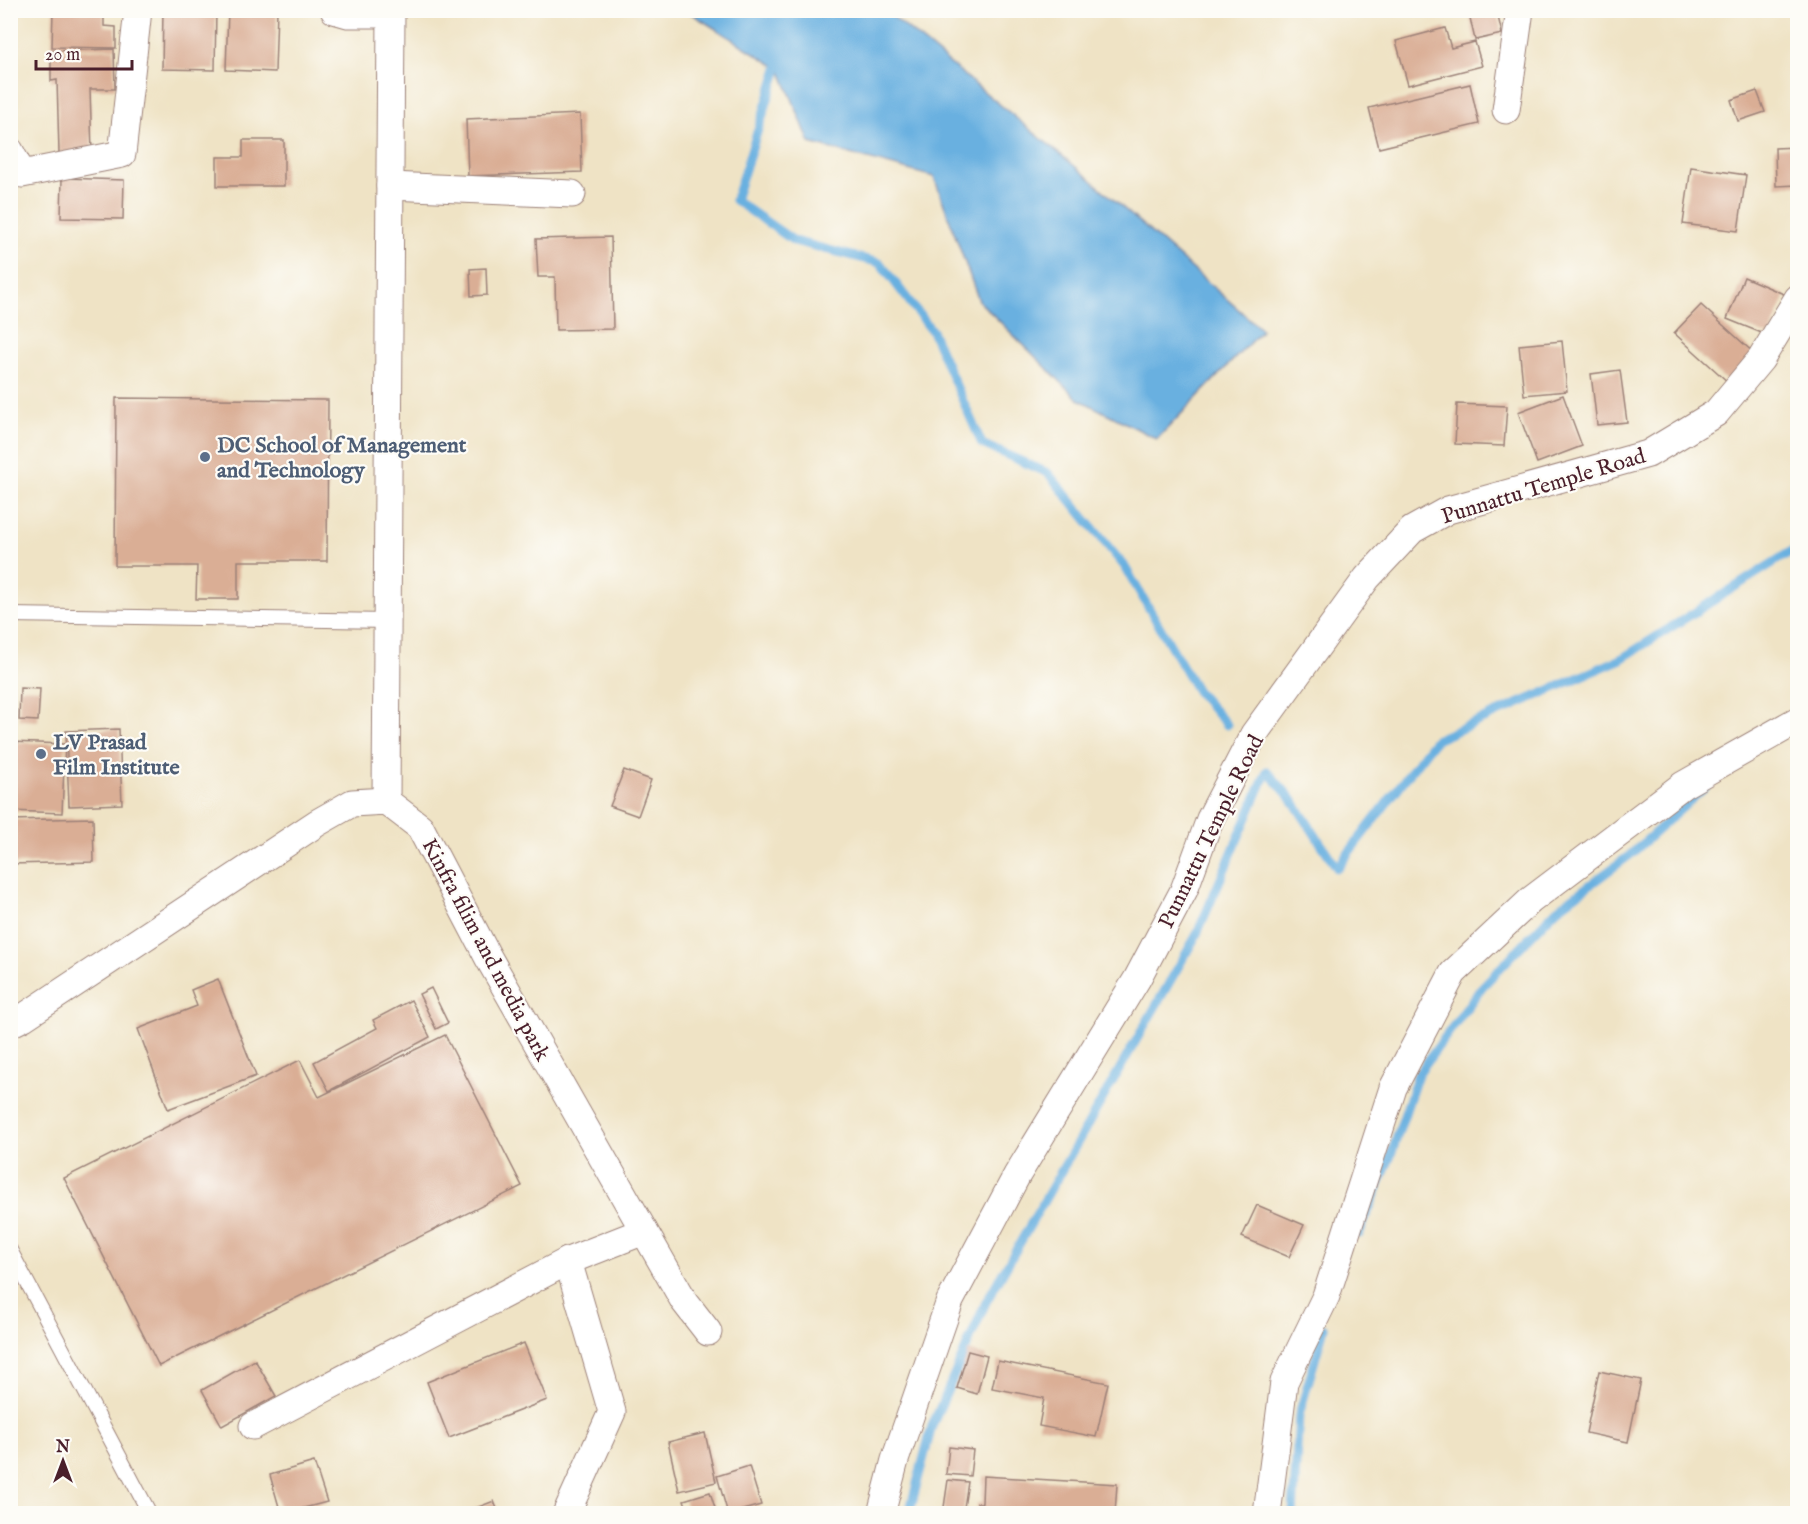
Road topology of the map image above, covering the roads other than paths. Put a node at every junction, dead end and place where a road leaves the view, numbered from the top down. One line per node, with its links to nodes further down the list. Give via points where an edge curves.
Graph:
1 (138, 10): 6 (street, via 122,154 22,174)
2 (333, 10): 4 (street, via 348,14)
3 (1520, 10): 5 (street)
4 (392, 12): 7 (street)
5 (1506, 110)
6 (10, 151)
7 (390, 186): 8 (street); 11 (street)
8 (572, 194)
9 (1797, 298): 22 (street, Punnattu Temple Road, via 1761,359 1716,413 1648,454 1448,510 1412,530 1367,578 1254,734 1210,819 1184,890 1137,980 1017,1175 950,1301 895,1460)
10 (10, 615): 11 (lane)
11 (389, 621): 13 (street)
12 (1797, 720): 23 (street, via 1683,785 1531,900 1453,973 1393,1088 1326,1296 1284,1382)
13 (386, 801): 14 (street, via 352,803 316,823); 15 (street, Kinfra filim and media park, via 420,827 488,957)
14 (10, 1024)
15 (644, 1231): 17 (street); 18 (street, Kinfra filim and media park, via 684,1301)
16 (10, 1250): 20 (lane)
17 (568, 1261): 19 (street); 21 (street, via 612,1412)
18 (708, 1332)
19 (253, 1426)
20 (150, 1514)
21 (566, 1514)
22 (881, 1514)
23 (1267, 1514)

